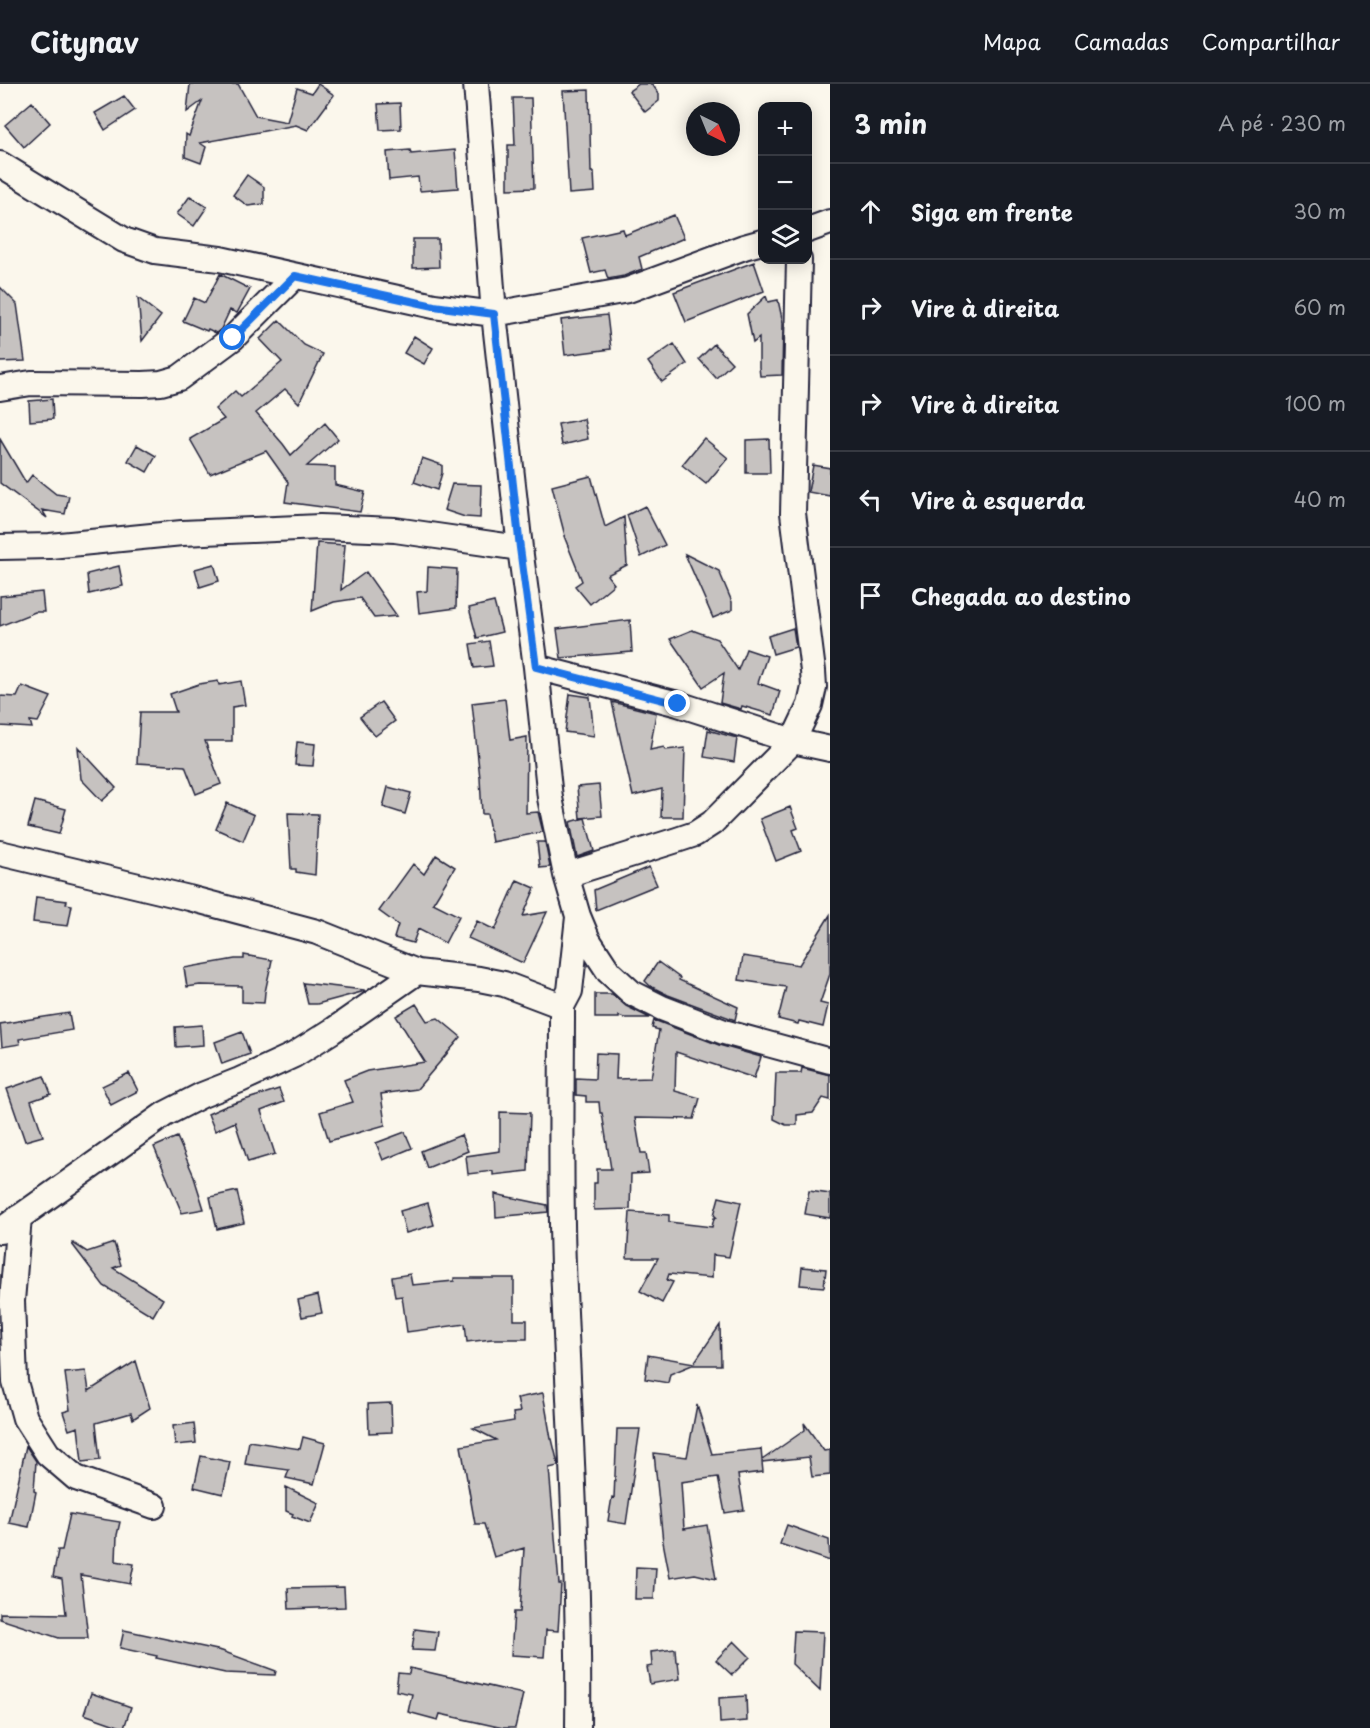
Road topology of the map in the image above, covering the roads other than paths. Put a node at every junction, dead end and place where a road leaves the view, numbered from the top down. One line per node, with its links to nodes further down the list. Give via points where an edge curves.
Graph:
1 (476, 84): 8 (street)
2 (0, 165): 7 (street, via 124,240 155,251 220,259)
3 (830, 222): 4 (street)
4 (812, 228)
5 (758, 243): 8 (street, via 628,290)
6 (799, 264): 13 (street, via 793,513 814,687)
7 (295, 276): 8 (street, via 434,306); 9 (street, via 233,338 179,378 143,384 31,383)
8 (494, 314): 11 (street)
9 (0, 387)
10 (0, 547): 11 (street, via 320,527 395,530)
11 (520, 548): 12 (street)
12 (536, 667): 13 (street, via 678,704); 16 (street, via 550,798)
13 (793, 741): 14 (street); 16 (street, via 695,834)
14 (830, 749)
15 (0, 853): 18 (street, via 317,932)
16 (566, 875): 17 (street)
17 (578, 916): 19 (street); 20 (street)
18 (417, 972): 20 (street, via 479,979); 22 (street, via 294,1055 165,1114)
19 (609, 972): 20 (street); 21 (street, via 632,993 662,1008 724,1032)
20 (566, 998): 25 (street, via 563,1263 573,1470)
21 (830, 1061)
22 (10, 1224): 23 (street)
23 (8, 1383): 24 (street, via 48,1454 76,1478)
24 (154, 1506)
25 (578, 1728)

